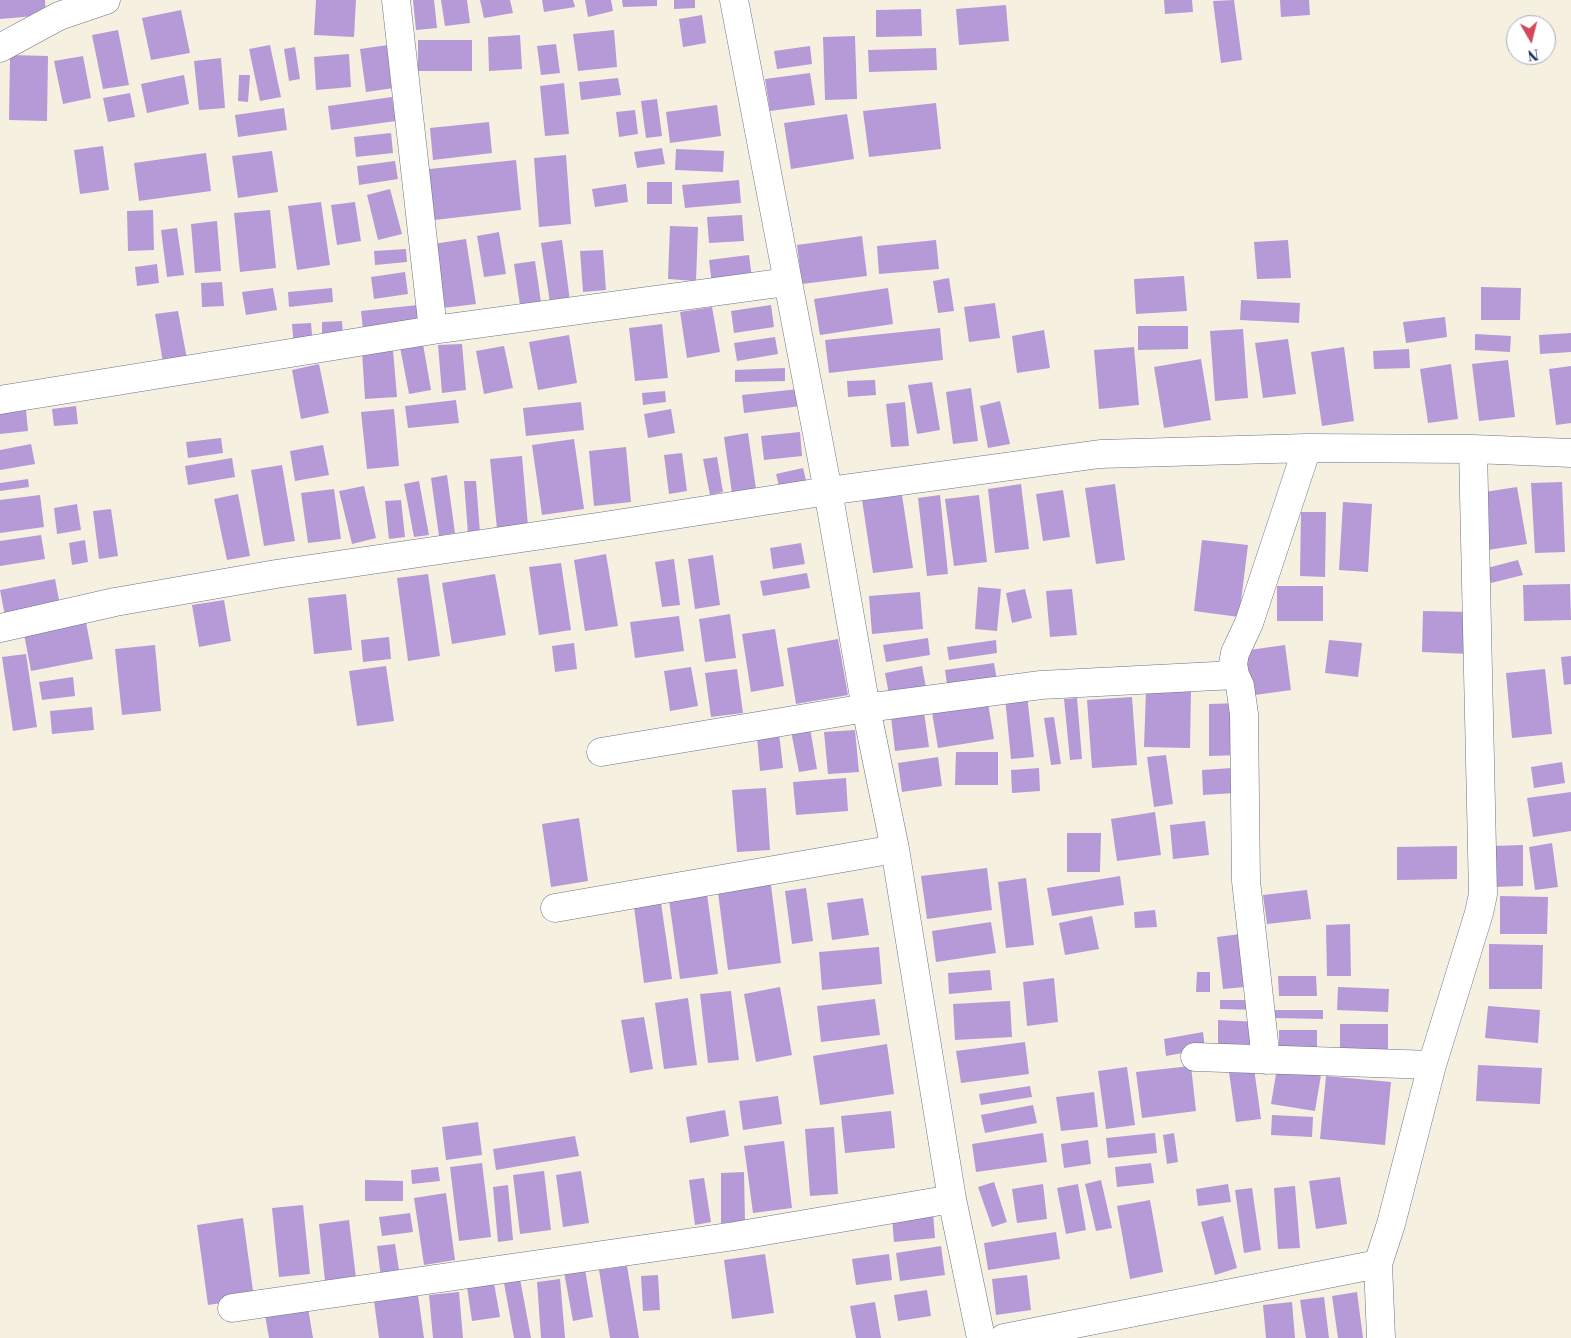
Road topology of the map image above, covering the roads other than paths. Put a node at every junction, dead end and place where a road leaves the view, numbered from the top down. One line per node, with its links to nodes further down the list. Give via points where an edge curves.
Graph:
1 (106, 0): 4 (street, via 59,16)
2 (396, 0): 6 (street)
3 (734, 0): 5 (street)
4 (0, 48)
5 (787, 282): 6 (street); 11 (street)
6 (433, 330): 7 (street)
7 (0, 400)
8 (1307, 448): 9 (street); 11 (street, via 1100,454); 13 (street, via 1249,623 1235,653)
9 (1473, 449): 10 (street); 20 (street, via 1483,894)
10 (1571, 453)
11 (828, 491): 12 (street, via 276,574 115,602); 14 (street)
12 (0, 628)
13 (1235, 675): 14 (street, via 1041,685); 19 (street, via 1244,714 1246,881)
14 (866, 708): 15 (street); 16 (street)
15 (600, 752)
16 (895, 849): 17 (street); 21 (street)
17 (555, 908)
18 (1195, 1057): 19 (street)
19 (1266, 1060): 20 (street)
20 (1432, 1065): 22 (street)
21 (952, 1199): 23 (street, via 726,1238); 24 (street)
22 (1378, 1264): 25 (street); 26 (street)
23 (232, 1308)
24 (981, 1338)
25 (1004, 1338)
26 (1381, 1338)

